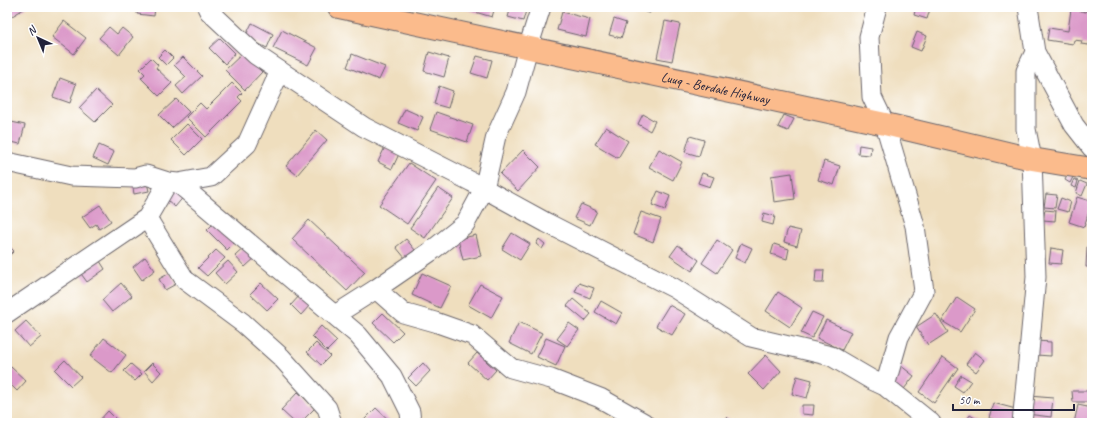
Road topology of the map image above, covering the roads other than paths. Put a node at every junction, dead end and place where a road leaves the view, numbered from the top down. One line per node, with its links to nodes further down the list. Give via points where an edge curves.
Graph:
1 (207, 7): 8 (street, via 256,55)
2 (339, 7): 6 (main road, Luuq - Berdale Highway)
3 (541, 7): 6 (street)
4 (877, 7): 9 (street, via 869,37 872,97)
5 (1028, 7): 7 (street)
6 (528, 48): 9 (main road, Luuq - Berdale Highway); 15 (street, via 516,92 496,136)
7 (1035, 52): 10 (street, via 1074,125); 11 (street, via 1026,71 1026,129)
8 (280, 71): 14 (street, via 247,144 211,177); 15 (street, via 364,127)
9 (885, 124): 11 (main road, Luuq - Berdale Highway); 20 (street, via 915,226 924,291 899,336)
10 (1092, 148)
11 (1032, 159): 13 (main road, Luuq - Berdale Highway); 25 (street, via 1036,277)
12 (7, 162): 14 (street, via 71,176 135,178 146,175)
13 (1092, 169)
14 (173, 182): 16 (street); 19 (street)
15 (484, 189): 17 (street, via 466,224); 20 (street, via 674,288 751,337 831,356)
16 (147, 218): 18 (street); 22 (street, via 185,280 243,323 281,357 327,408)
17 (376, 289): 19 (street); 24 (street, via 403,313 472,335 511,368 551,378 600,398)
18 (7, 312)
19 (335, 315): 23 (street, via 358,335 392,376 410,412)
20 (885, 386): 21 (street)
21 (924, 421)
22 (332, 423)
23 (411, 423)
24 (644, 423)
25 (1022, 423)

